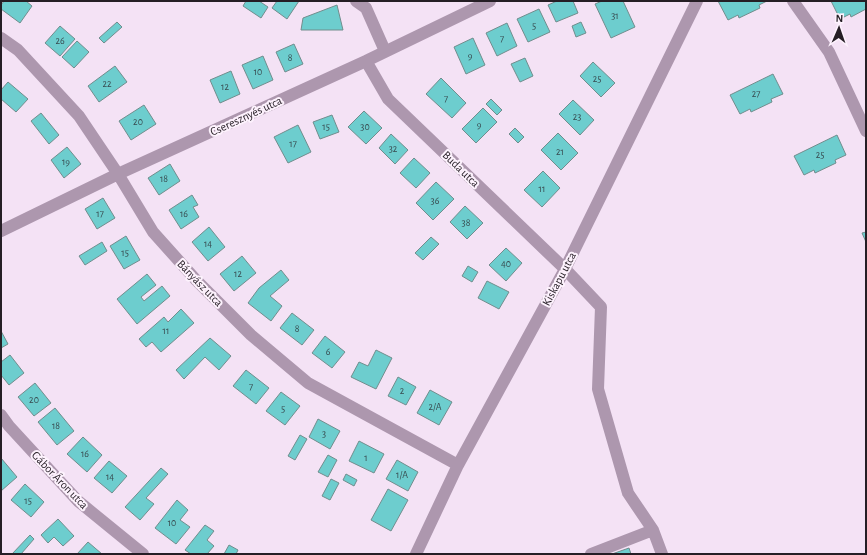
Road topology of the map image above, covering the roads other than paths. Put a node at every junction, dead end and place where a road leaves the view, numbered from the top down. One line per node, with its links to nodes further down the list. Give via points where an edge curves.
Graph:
1 (356, 1): 6 (street, via 366,8)
2 (490, 1): 6 (street, Cseresznyés utca)
3 (697, 1): 11 (street, Kiskapu utca)
4 (793, 1): 8 (street, via 829,52)
5 (1, 38): 9 (street, Bányász utca, via 18,50 79,116)
6 (385, 51): 7 (street, Cseresznyés utca)
7 (366, 61): 9 (street, Cseresznyés utca); 11 (street, Buda utca, via 388,99)
8 (866, 131)
9 (118, 174): 10 (street, Cseresznyés utca); 13 (street, Bányász utca, via 153,232 196,280 257,339 308,383)
10 (1, 231)
11 (565, 269): 13 (street, Kiskapu utca); 14 (street, Buda utca, via 601,307 598,388 628,493)
12 (1, 415): 15 (street, Gábor Áron utca, via 78,501)
13 (458, 465): 16 (street, Kiskapu utca)
14 (653, 530): 17 (street); 18 (street, Buda utca)
15 (143, 554)
16 (416, 554)
17 (591, 554)
18 (662, 554)

